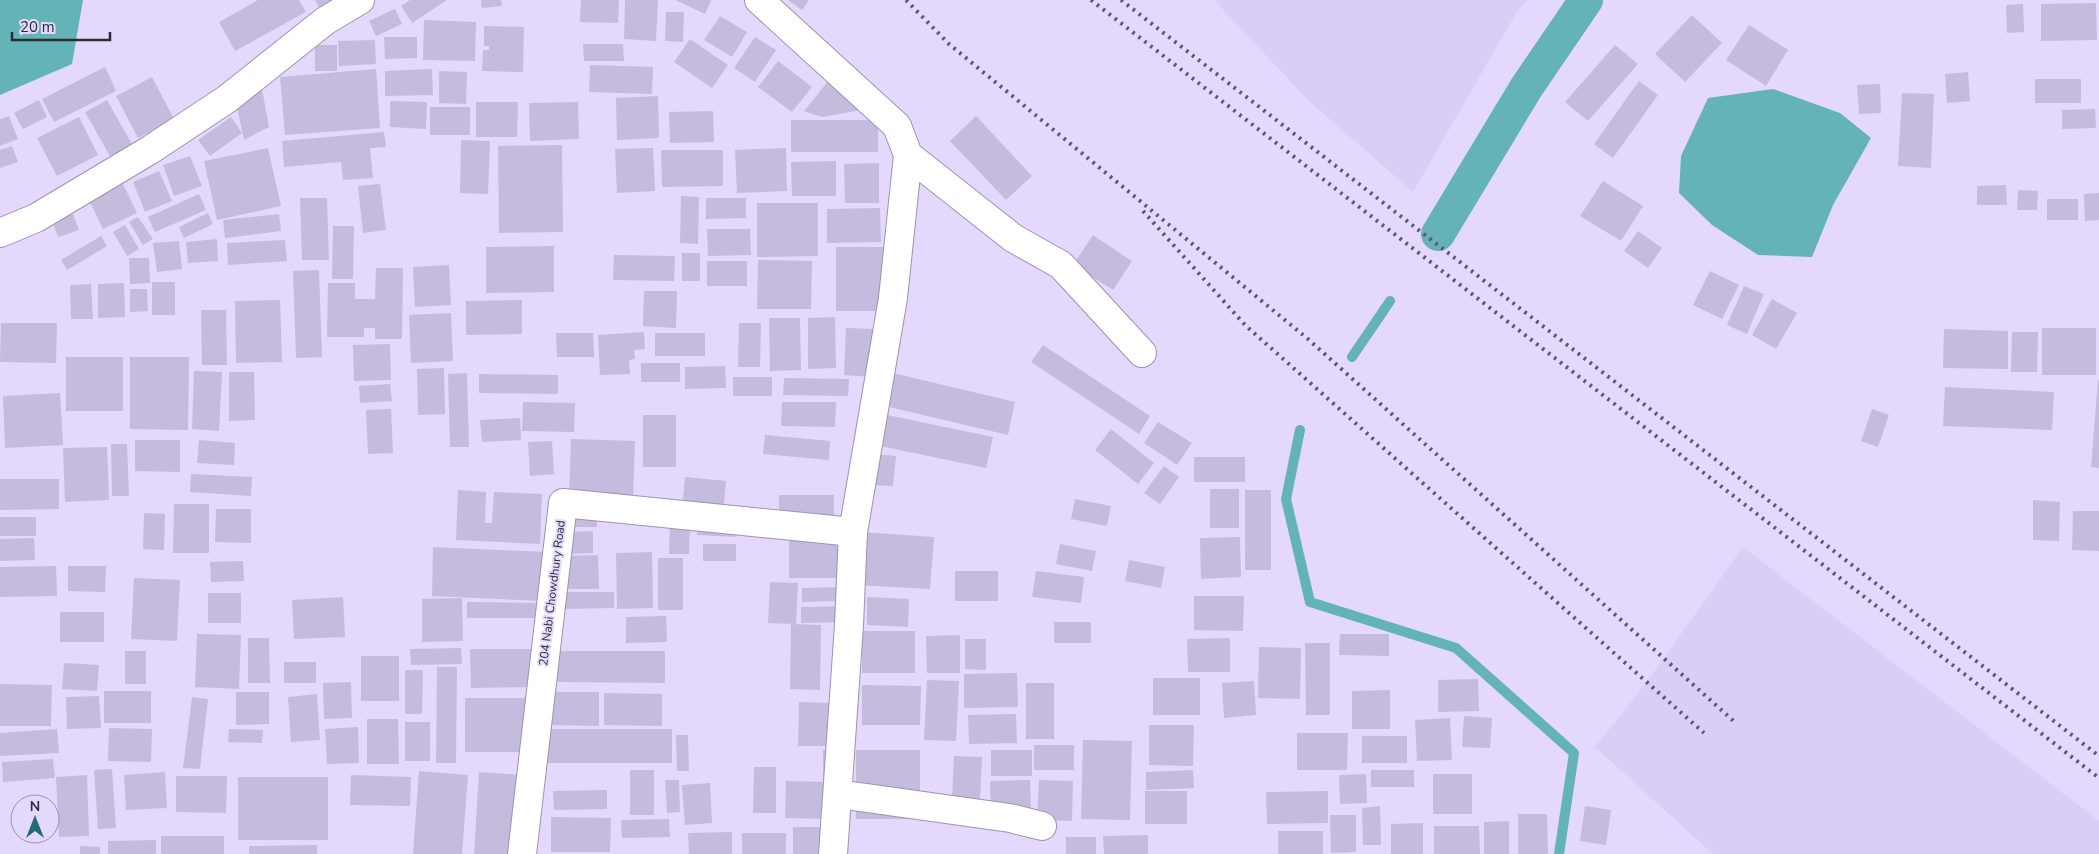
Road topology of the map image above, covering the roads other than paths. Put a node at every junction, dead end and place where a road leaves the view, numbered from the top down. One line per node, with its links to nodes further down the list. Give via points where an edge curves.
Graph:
1 (360, 0): 4 (street, via 325,21 227,99 150,150 36,218)
2 (759, 0): 3 (street, via 897,126)
3 (908, 155): 5 (street, via 1013,238 1061,264); 6 (street, via 893,298)
4 (0, 234)
5 (1142, 353)
6 (853, 532): 7 (street); 9 (street, 204 Nabi Chowdhury Road, via 563,503)
7 (838, 794): 8 (street, via 1010,818); 10 (street)
8 (1042, 826)
9 (522, 854)
10 (834, 854)

